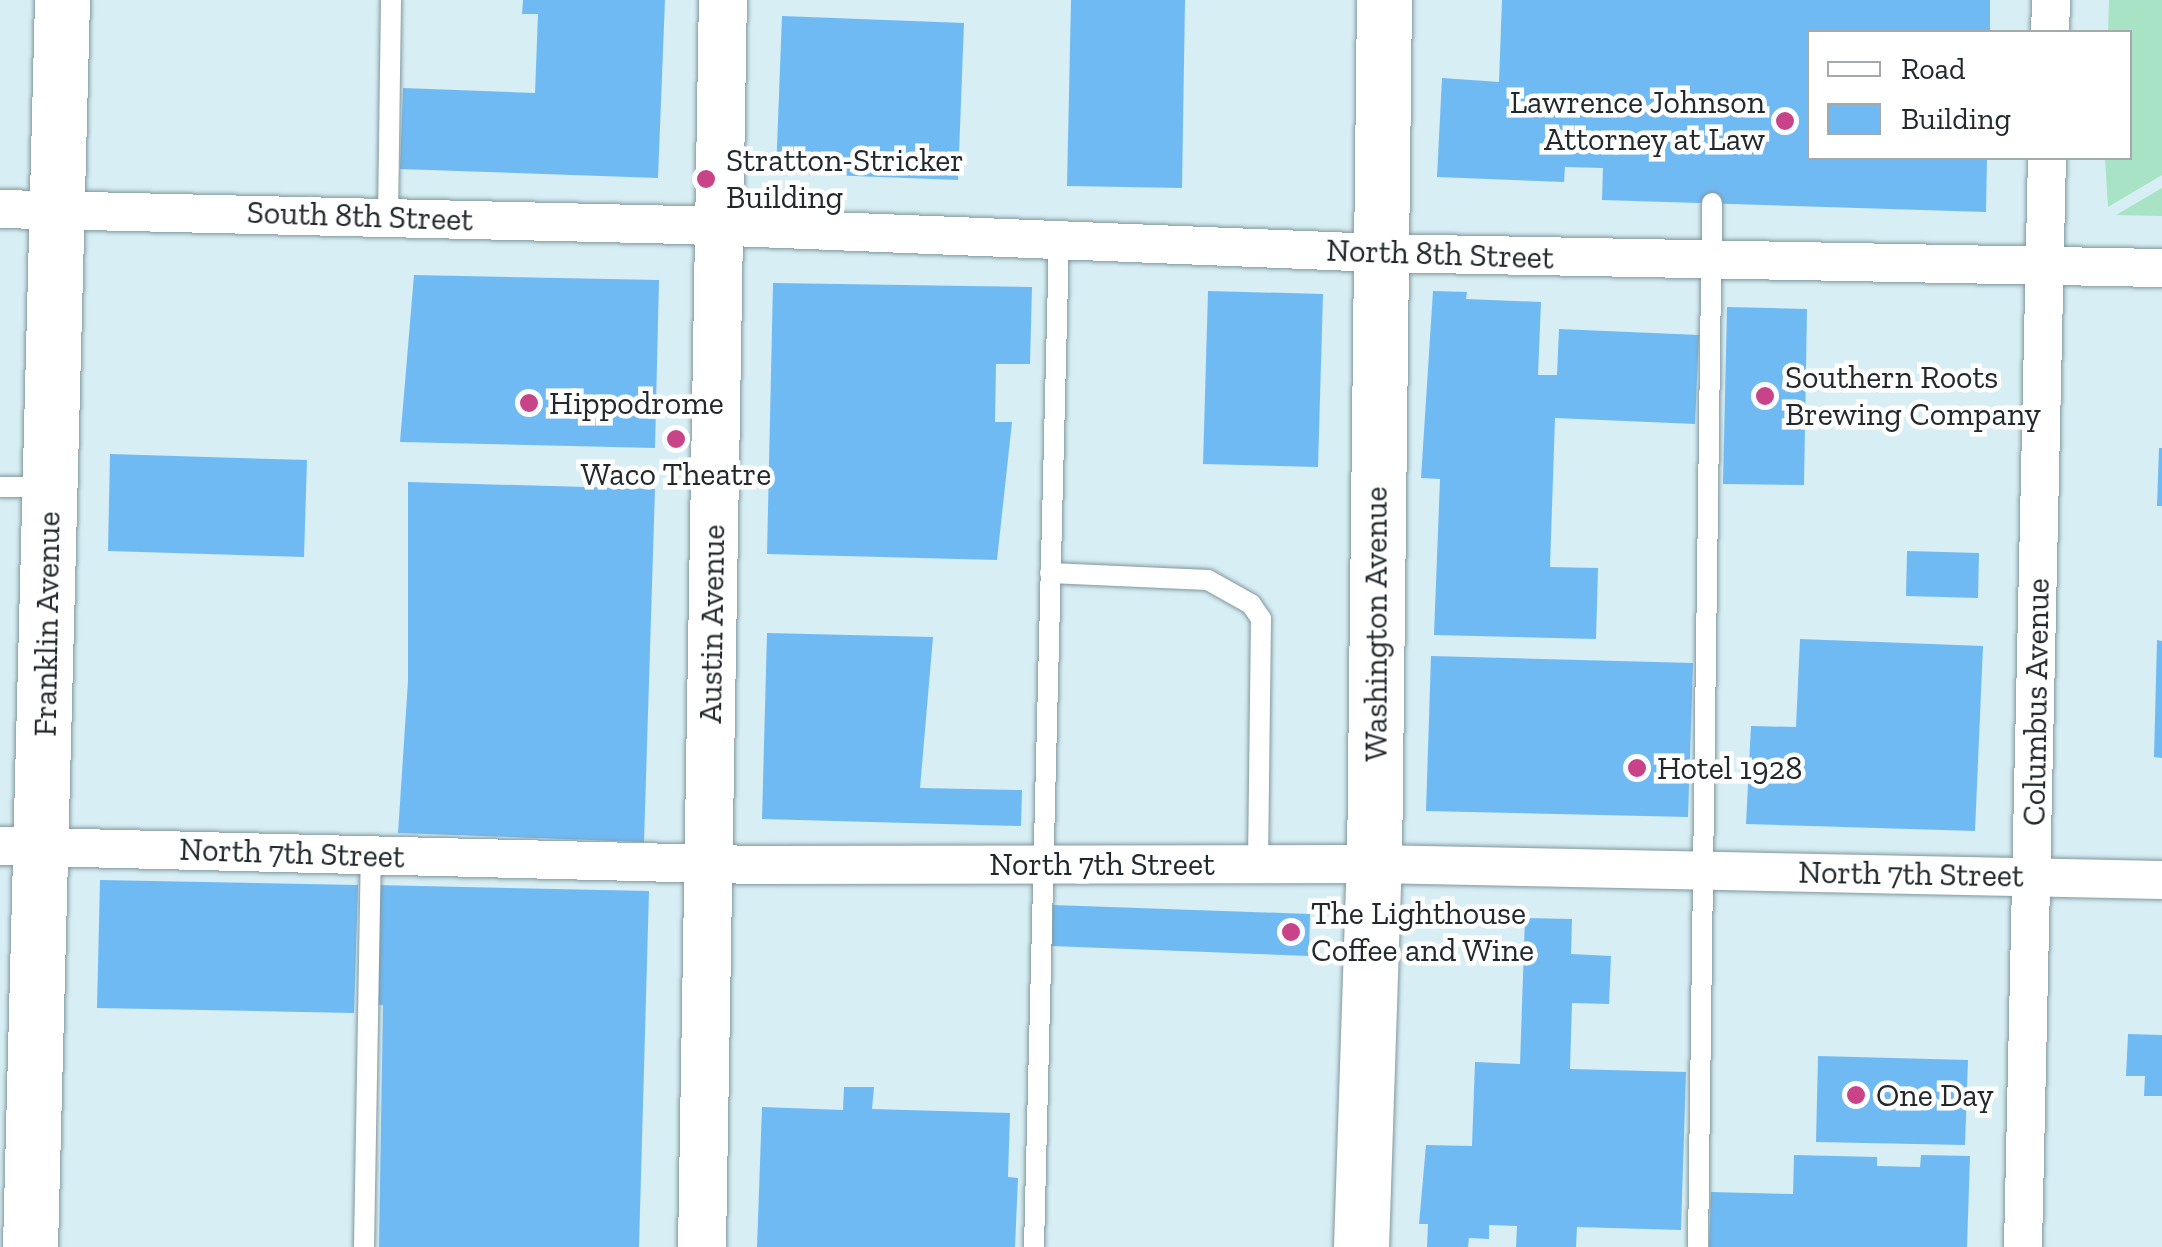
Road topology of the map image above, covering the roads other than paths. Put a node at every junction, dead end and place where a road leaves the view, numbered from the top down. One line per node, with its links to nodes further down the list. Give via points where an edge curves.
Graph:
1 (62, 0): 10 (main road, Franklin Avenue)
2 (391, 0): 11 (lane)
3 (723, 0): 12 (street, Austin Avenue)
4 (1384, 0): 14 (main road, Washington Avenue)
5 (2051, 0): 6 (street)
6 (2050, 30)
7 (2047, 160): 16 (street, Columbus Avenue)
8 (1712, 204): 15 (lane)
9 (0, 209): 10 (street, South 8th Street)
10 (58, 210): 11 (street, South 8th Street); 18 (main road, Franklin Avenue)
11 (388, 216): 12 (street, South 8th Street)
12 (719, 228): 13 (street, North 8th Street); 23 (street, Austin Avenue)
13 (1059, 240): 14 (street, North 8th Street); 19 (lane)
14 (1378, 253): 15 (street, North 8th Street); 25 (main road, Washington Avenue)
15 (1713, 260): 16 (street, North 8th Street); 26 (lane)
16 (2044, 265): 17 (street, North 8th Street); 27 (street, Columbus Avenue)
17 (2162, 268)
18 (25, 487): 20 (main road, Franklin Avenue)
19 (1050, 572): 22 (lane); 24 (lane, via 1208,580 1237,590 1261,619)
20 (21, 847): 21 (street, North 7th Street); 29 (main road, Franklin Avenue)
21 (371, 855): 23 (street, North 7th Street); 30 (lane)
22 (1043, 863): 23 (street, North 7th Street); 24 (street, North 7th Street); 32 (lane)
23 (708, 864): 31 (street, Austin Avenue)
24 (1258, 864): 25 (street, North 7th Street)
25 (1374, 864): 26 (street, North 7th Street); 33 (main road, Washington Avenue)
26 (1706, 872): 27 (street, North 7th Street); 34 (lane)
27 (2033, 876): 28 (street, North 7th Street); 35 (street, Columbus Avenue)
28 (2162, 880)
29 (30, 1247)
30 (364, 1247)
31 (702, 1247)
32 (1034, 1247)
33 (1360, 1247)
34 (1698, 1247)
35 (2023, 1247)

